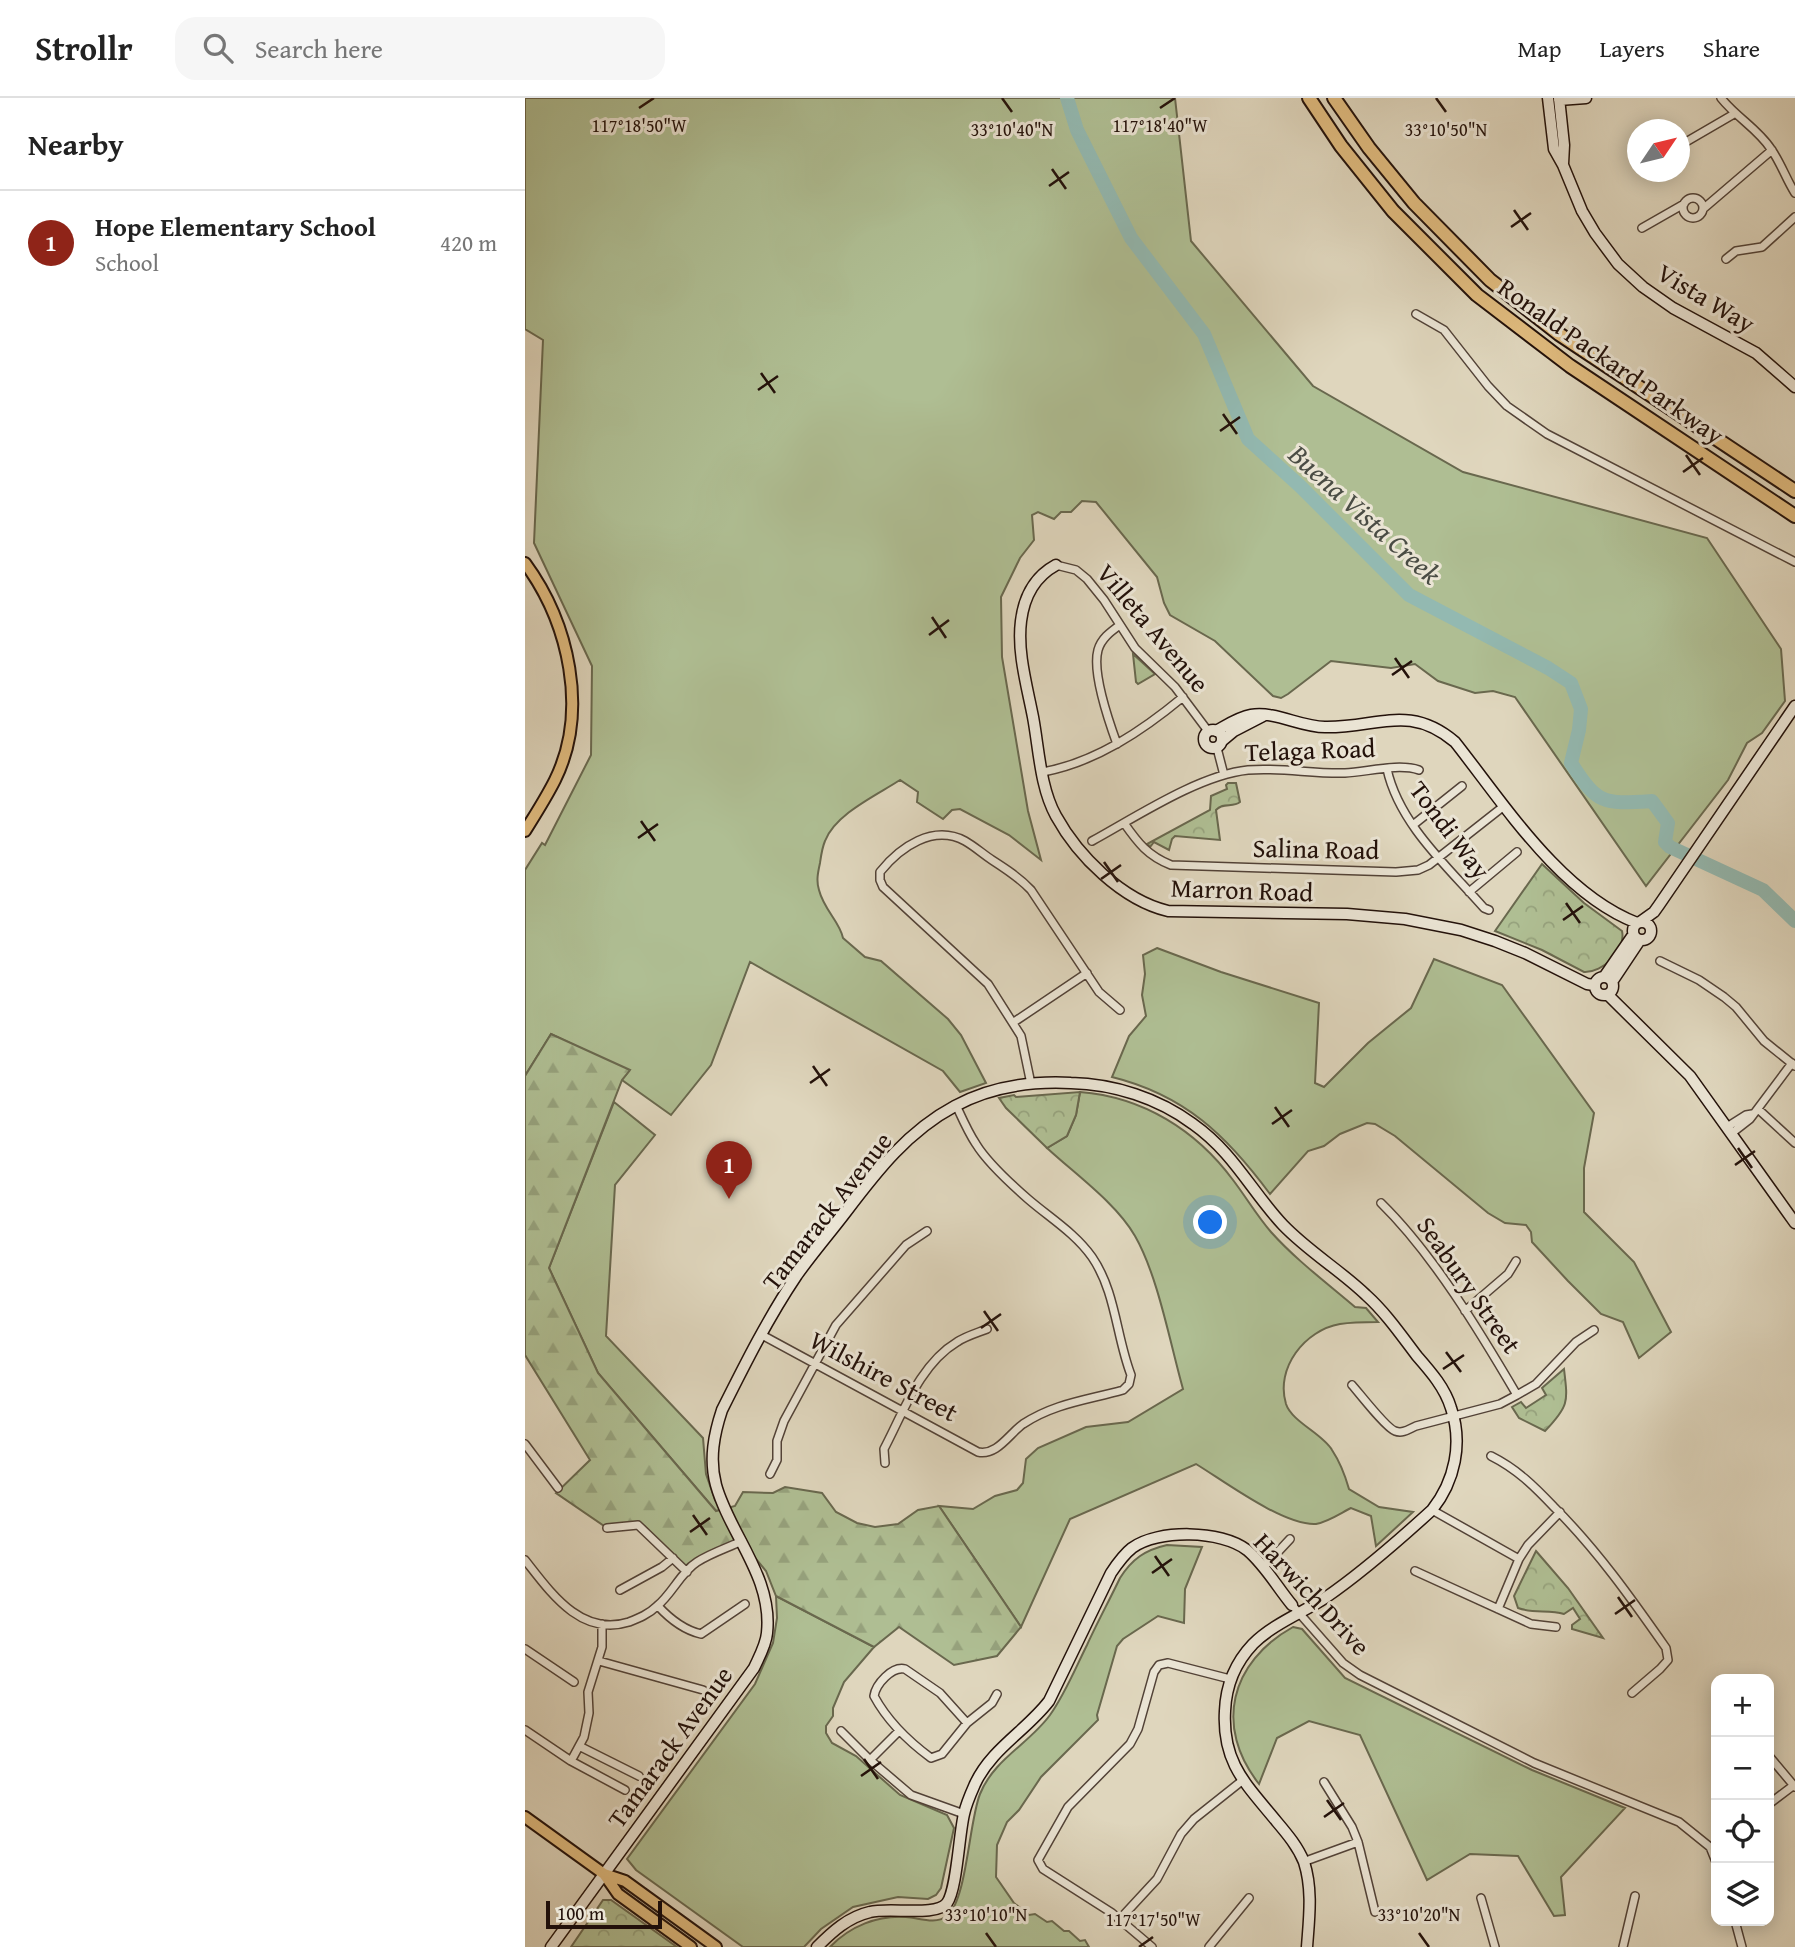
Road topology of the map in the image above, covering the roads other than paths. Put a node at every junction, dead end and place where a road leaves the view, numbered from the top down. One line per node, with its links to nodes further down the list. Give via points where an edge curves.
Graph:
1 (1309, 98): 18 (highway, Ronald Packard Parkway, via 1393,211 1477,295 1570,366)
2 (1335, 98): 17 (highway, Ronald Packard Parkway, via 1408,195 1490,280 1577,346)
3 (1586, 98): 5 (street)
4 (1721, 98): 6 (street)
5 (1555, 99): 16 (street, Vista Way, via 1563,165 1582,211 1618,264 1673,308 1756,353)
6 (1734, 114): 7 (street); 8 (street)
7 (1690, 140)
8 (1772, 150): 9 (street); 11 (street)
9 (1795, 193)
10 (1684, 204): 11 (street, via 1695,199); 11 (street, via 1684,213 1692,218 1701,215); 13 (street)
11 (1703, 208)
12 (1795, 218): 14 (street, via 1762,247 1736,251)
13 (1642, 228)
14 (1725, 259)
15 (1416, 314): 19 (street, via 1444,330 1487,386 1547,434)
16 (1795, 387)
17 (1795, 491)
18 (1795, 516)
19 (1795, 562)
20 (525, 563): 37 (main road, via 558,622 572,688 572,719 556,779)
21 (1056, 565): 22 (street, Villeta Avenue, via 1076,570 1087,579); 31 (street, Marron Road, via 1032,586 1021,621 1021,651)
22 (1120, 625): 23 (street, Villeta Avenue, via 1135,648); 27 (street, via 1104,639 1097,658)
23 (1183, 697): 26 (street, Villeta Avenue); 27 (street)
24 (1795, 706): 42 (street)
25 (1263, 716): 26 (street, via 1241,718); 28 (street); 34 (street, via 1326,727 1402,720 1427,724 1455,742)
26 (1212, 731): 28 (street, via 1221,735); 28 (street, via 1203,737 1204,744 1209,748)
27 (1117, 744): 31 (street, via 1081,762)
28 (1220, 744): 32 (street)
29 (1387, 769): 30 (street, Telaga Road); 32 (street, Telaga Road, via 1332,773 1270,769); 36 (street, Tondi Way, via 1394,795)
30 (1419, 770)
31 (1043, 772): 49 (street, Marron Road, via 1055,814 1077,849 1114,882 1154,908 1405,919 1496,941)
32 (1224, 775): 35 (street, Telaga Road)
33 (1462, 786): 36 (street)
34 (1504, 806): 40 (street, Salina Road); 45 (street, via 1538,848 1586,893)
35 (1124, 823): 38 (street, Telaga Road); 40 (street, Salina Road, via 1155,858 1194,868 1396,872 1418,870)
36 (1413, 825): 40 (street, Tondi Way)
37 (525, 831)
38 (1092, 841)
39 (1517, 852): 41 (street)
40 (1440, 858): 41 (street, Tondi Way)
41 (1469, 892): 43 (street, Tondi Way)
42 (1657, 909): 44 (street); 45 (street)
43 (1489, 910)
44 (1650, 927): 45 (street, via 1645,922); 45 (street, via 1650,936)
45 (1636, 930): 48 (street)
46 (1660, 961): 53 (street, via 1736,1007 1764,1041)
47 (1087, 973): 51 (street, via 1099,992); 52 (street); 52 (street, via 1023,881 964,841 933,835 918,840 885,865 880,872 883,887 988,984)
48 (1608, 979): 49 (street, via 1598,979); 50 (street, via 1612,990)
49 (1594, 985): 50 (street, via 1599,995)
50 (1608, 995): 57 (street, via 1690,1076)
51 (1120, 1010)
52 (1014, 1022): 54 (street, via 1026,1052)
53 (1794, 1065): 56 (street)
54 (1031, 1084): 55 (street, Tamarack Avenue, via 981,1094); 71 (street, Tamarack Avenue, via 1089,1083 1115,1088 1167,1107 1192,1122 1235,1163 1281,1223 1380,1309 1441,1386)
55 (956, 1105): 66 (street, Tamarack Avenue, via 895,1151 799,1273); 70 (street, Wilshire Street, via 984,1154 1027,1198 1069,1231 1093,1259 1111,1300 1131,1375 1123,1390 1054,1407 987,1454)
56 (1755, 1112): 57 (street); 58 (street)
57 (1729, 1130): 60 (street)
58 (1795, 1143)
59 (1381, 1203): 63 (street, Seabury Street, via 1403,1224)
60 (1795, 1223)
61 (927, 1231): 67 (street, via 907,1245 846,1312)
62 (1516, 1261): 63 (street, via 1508,1274)
63 (1465, 1311): 69 (street, Seabury Street)
64 (987, 1329): 70 (street, via 940,1354)
65 (1594, 1330): 69 (street, via 1536,1384)
66 (761, 1335): 67 (street, Wilshire Street); 81 (street, Tamarack Avenue, via 722,1410 712,1457 716,1485)
67 (816, 1363): 70 (street, Wilshire Street); 75 (street, via 784,1421)
68 (1352, 1385): 71 (street, via 1395,1431)
69 (1517, 1395): 71 (street)
70 (905, 1410): 74 (street, via 884,1449)
71 (1454, 1416): 77 (street, Tamarack Avenue, via 1454,1467)
72 (525, 1444): 76 (street)
73 (1491, 1456): 78 (street, via 1521,1473)
74 (885, 1463)
75 (770, 1474)
76 (558, 1488)
77 (1432, 1510): 83 (street); 93 (street, Tamarack Avenue, via 1346,1583)
78 (1560, 1512): 83 (street); 101 (street, via 1614,1574 1666,1647 1668,1660)
79 (607, 1528): 82 (street, via 638,1525)
80 (1290, 1539): 85 (street)
81 (742, 1541): 87 (street, via 696,1562); 124 (street, Tamarack Avenue, via 767,1603 764,1646 754,1668)
82 (673, 1558): 87 (street); 88 (street)
83 (1519, 1559): 92 (street)
84 (525, 1560): 94 (street, via 571,1612)
85 (1263, 1568): 90 (street, Harwich Drive); 119 (street, Harwich Drive, via 1247,1550 1216,1537 1170,1535 1133,1547 1111,1573 1049,1701 987,1764)
86 (1415, 1571): 92 (street)
87 (687, 1572): 91 (street)
88 (620, 1590)
89 (745, 1604): 91 (street, via 701,1634 669,1618)
90 (1292, 1605): 93 (street, Harwich Drive)
91 (658, 1606): 94 (street, via 625,1623)
92 (1499, 1609): 95 (street, via 1531,1624)
93 (1300, 1613): 98 (street, Tamarack Avenue, via 1255,1642); 122 (street, Harwich Drive, via 1343,1663 1360,1675 1534,1763 1679,1822)
94 (602, 1624): 97 (street)
95 (1556, 1627)
96 (525, 1649): 99 (street)
97 (599, 1661): 100 (street); 107 (street, via 591,1678 589,1713)
98 (1230, 1679): 114 (street, Tamarack Avenue, via 1224,1732); 129 (street, via 1168,1663 1159,1665 1129,1744 1068,1807 1042,1851 1038,1860 1043,1869)
99 (574, 1682)
100 (703, 1690)
101 (1632, 1693)
102 (997, 1694): 103 (street)
103 (967, 1723): 106 (street, via 937,1758); 106 (street, via 940,1693 900,1667 875,1689 874,1696)
104 (525, 1730): 110 (street)
105 (841, 1731): 109 (street)
106 (898, 1731): 109 (street)
107 (579, 1746): 108 (street); 110 (street)
108 (601, 1756): 112 (street); 113 (street)
109 (870, 1760): 119 (street, via 911,1795)
110 (571, 1761): 112 (street)
111 (1774, 1762): 116 (street)
112 (593, 1773): 117 (street)
113 (639, 1776)
114 (1243, 1780): 123 (street, Tamarack Avenue, via 1293,1842); 129 (street, via 1193,1819 1157,1879)
115 (1324, 1782): 121 (street)
116 (1795, 1786): 118 (street)
117 (625, 1790)
118 (1774, 1801)
119 (964, 1814): 134 (street, Harwich Drive, via 947,1904 929,1912 869,1912 840,1926)
120 (525, 1817): 124 (main road)
121 (1358, 1842): 123 (street); 128 (street)
122 (1711, 1844)
123 (1303, 1862): 137 (street, Tamarack Avenue, via 1310,1899)
124 (604, 1874): 131 (street, Tamarack Avenue); 132 (main road, via 618,1894); 133 (main road, via 625,1881)
125 (1635, 1896): 139 (street)
126 (1249, 1898): 136 (street)
127 (1481, 1898): 138 (street)
128 (1375, 1912)
129 (1120, 1919): 135 (street)
130 (1736, 1926): 140 (street)
131 (551, 1947)
132 (691, 1947)
133 (716, 1947)
134 (817, 1947)
135 (1152, 1947)
136 (1209, 1947)
137 (1307, 1947)
138 (1495, 1947)
139 (1623, 1947)
140 (1742, 1947)

